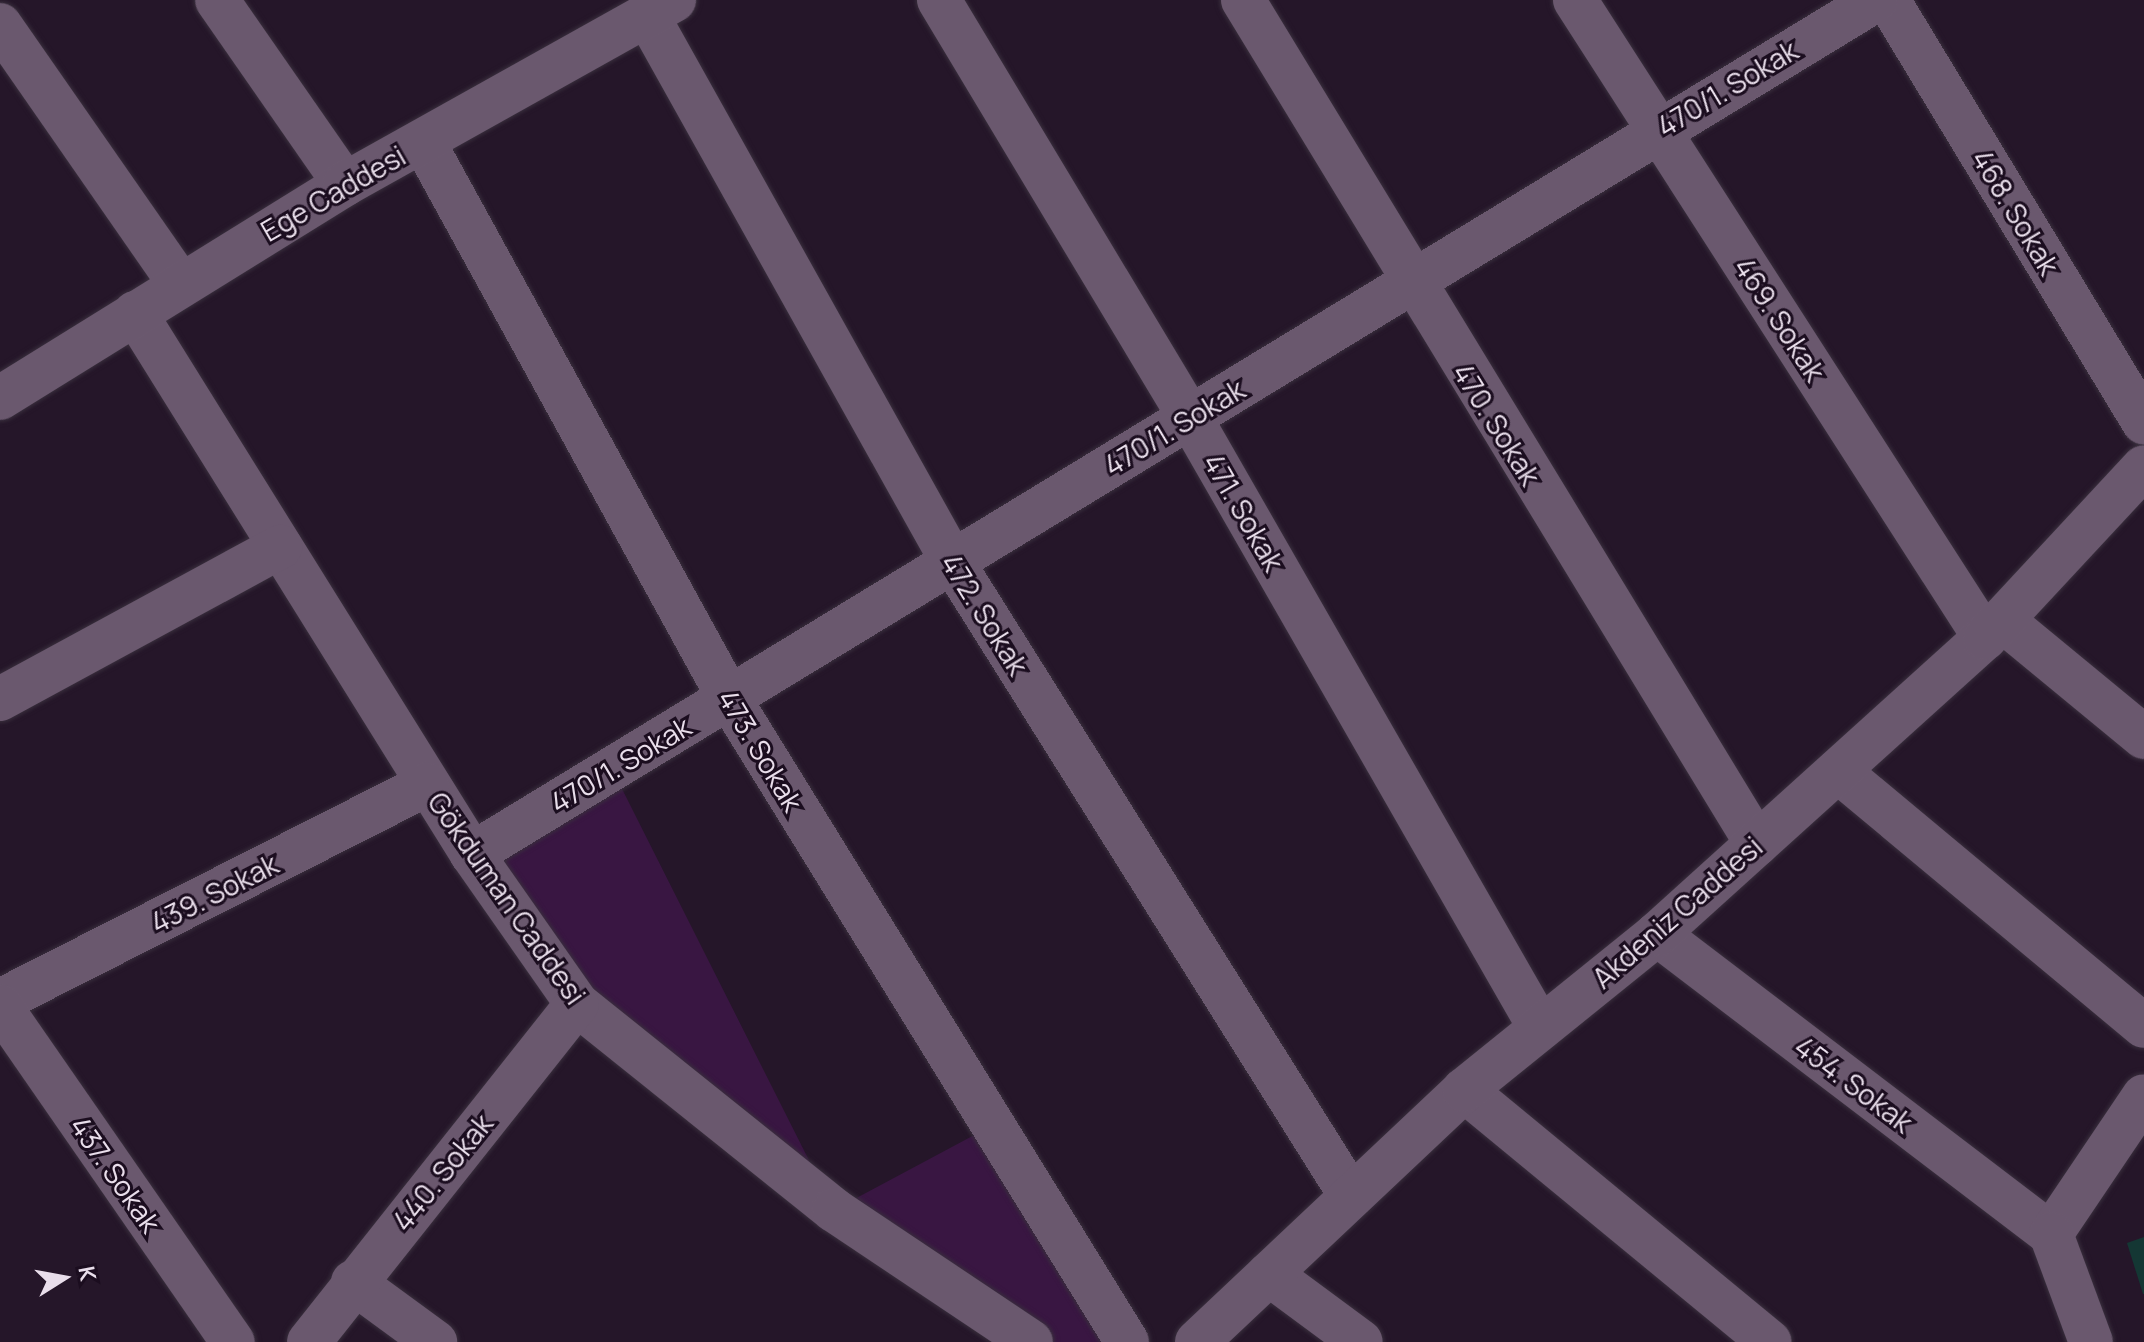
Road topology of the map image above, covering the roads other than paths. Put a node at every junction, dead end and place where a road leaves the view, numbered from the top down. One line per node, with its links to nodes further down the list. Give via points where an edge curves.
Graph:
1 (217, 0): 11 (street)
2 (939, 0): 16 (street, 471. Sokak)
3 (1243, 0): 12 (street, 470. Sokak)
4 (1575, 0): 9 (street, 469. Sokak)
5 (1876, 0): 9 (street, 470/1. Sokak)
6 (1888, 0): 17 (street, 468. Sokak)
7 (660, 8): 10 (street, Ege Caddesi); 20 (street, 472. Sokak)
8 (0, 25): 13 (street)
9 (1657, 129): 12 (street, 470/1. Sokak); 21 (street, 469. Sokak)
10 (423, 141): 11 (street, Ege Caddesi); 22 (street, 473. Sokak)
11 (345, 184): 13 (street, Ege Caddesi)
12 (1409, 281): 16 (street, 470/1. Sokak); 27 (street, 470. Sokak)
13 (179, 283): 14 (street, Ege Caddesi)
14 (135, 313): 15 (street, Ege Caddesi); 19 (street, Gökduman Caddesi)
15 (0, 398)
16 (1191, 419): 20 (street, 470/1. Sokak); 33 (street, 471. Sokak)
17 (2144, 423)
18 (2144, 467): 21 (street, Akdeniz Caddesi)
19 (280, 547): 23 (street); 26 (street, Gökduman Caddesi)
20 (952, 561): 22 (street, 470/1. Sokak); 36 (street, 472. Sokak)
21 (1993, 629): 24 (street, 469. Sokak); 25 (street, Akdeniz Caddesi)
22 (729, 698): 28 (street, 470/1. Sokak); 44 (street, 473. Sokak)
23 (0, 699)
24 (2144, 737)
25 (1838, 771): 27 (street, Akdeniz Caddesi); 32 (street)
26 (427, 784): 28 (street, Gökduman Caddesi); 30 (street, 439. Sokak)
27 (1757, 844): 29 (street, Akdeniz Caddesi)
28 (472, 854): 31 (street, Gökduman Caddesi)
29 (1657, 934): 33 (street, Akdeniz Caddesi); 37 (street, 454. Sokak)
30 (0, 1004): 40 (street, 437. Sokak)
31 (577, 1004): 39 (street, 440. Sokak); 43 (street, Gökduman Caddesi, via 834,1210)
32 (2144, 1026)
33 (1540, 1028): 34 (street, Akdeniz Caddesi)
34 (1464, 1090): 36 (street, Akdeniz Caddesi); 47 (street)
35 (2144, 1096): 37 (street)
36 (1351, 1196): 38 (street, Akdeniz Caddesi)
37 (2051, 1234): 48 (street)
38 (1269, 1274): 45 (street, Akdeniz Caddesi); 46 (street)
39 (353, 1282): 41 (street, 440. Sokak); 42 (street)
40 (233, 1342)
41 (309, 1342)
42 (435, 1342)
43 (1031, 1342)
44 (1127, 1342)
45 (1197, 1342)
46 (1361, 1342)
47 (1770, 1342)
48 (2091, 1342)

